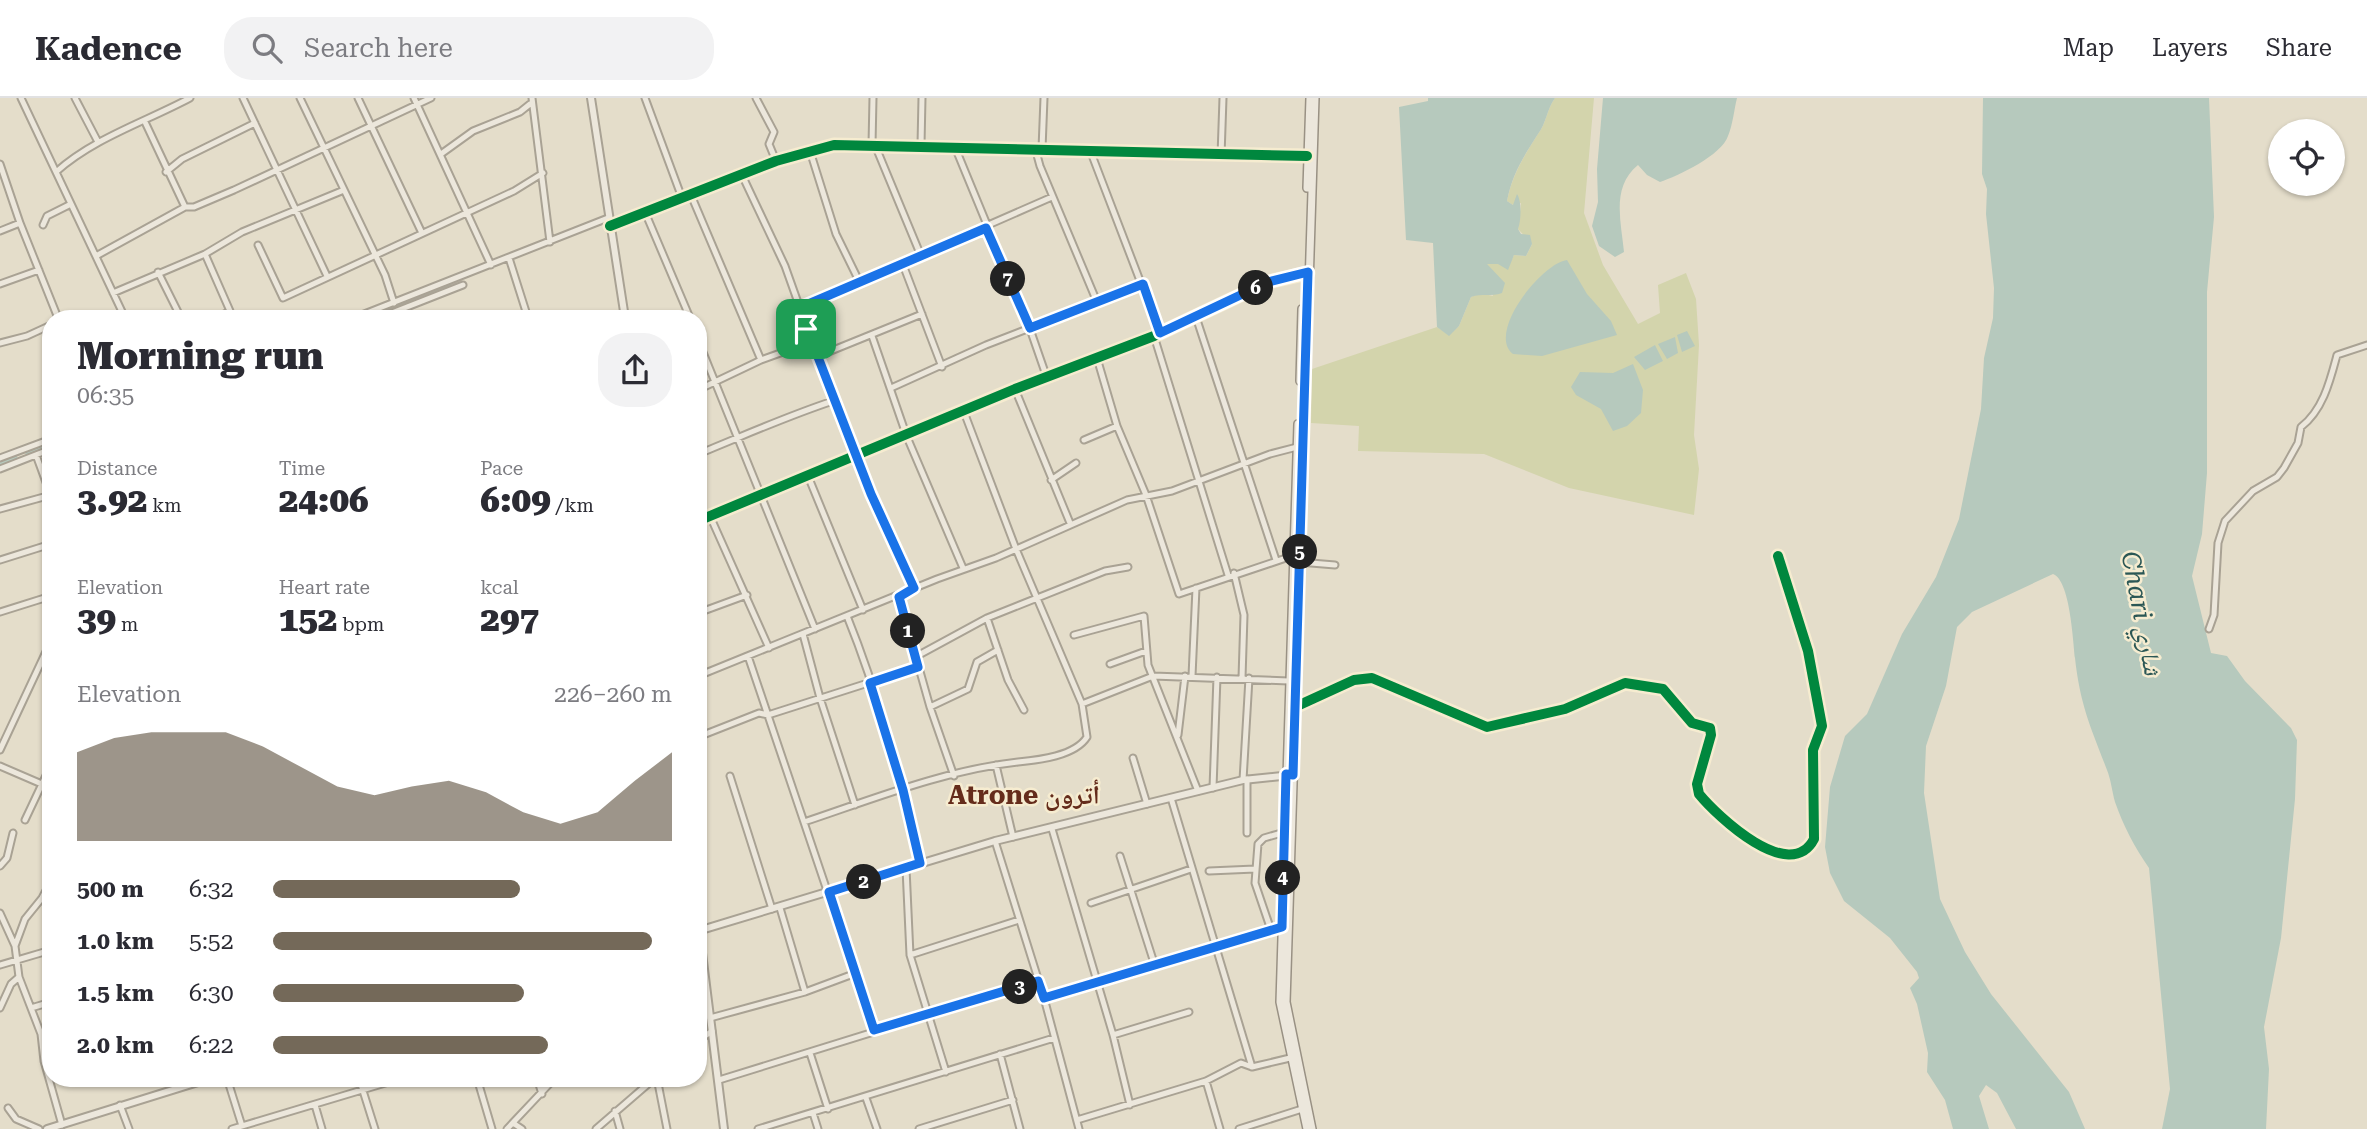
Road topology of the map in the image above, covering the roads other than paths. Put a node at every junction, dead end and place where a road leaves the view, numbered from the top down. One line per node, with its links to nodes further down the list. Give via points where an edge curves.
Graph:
1 (22, 98): 37 (street)
2 (75, 98): 23 (street)
3 (190, 98): 20 (street)
4 (243, 98): 21 (street)
5 (300, 98): 27 (street)
6 (358, 98): 22 (street)
7 (414, 98): 19 (street)
8 (431, 98): 19 (street)
9 (591, 98): 50 (street)
10 (645, 98): 44 (street)
11 (756, 98): 34 (street, via 774,132 769,144)
12 (873, 98): 24 (street)
13 (922, 98): 25 (street)
14 (1044, 98): 28 (street)
15 (1223, 98): 32 (street)
16 (1310, 98): 33 (main road)
17 (1315, 98): 67 (main road)
18 (531, 101): 31 (street, via 520,112 473,131); 39 (street)
19 (418, 105): 22 (street); 31 (street)
20 (145, 122): 23 (street); 38 (street)
21 (256, 123): 36 (street); 38 (street, via 182,159)
22 (371, 124): 27 (street); 55 (street)
23 (98, 142): 37 (street)
24 (873, 145): 25 (street); 30 (street, via 834,145); 61 (street)
25 (921, 145): 26 (street)
26 (954, 147): 28 (street); 53 (street)
27 (324, 148): 36 (street); 41 (street)
28 (1042, 149): 29 (street); 43 (street, via 1037,155)
29 (1090, 150): 32 (street); 71 (street)
30 (810, 151): 34 (street); 69 (street, via 836,234)
31 (441, 154): 48 (street)
32 (1221, 156): 33 (street)
33 (1307, 156): 67 (main road)
34 (776, 161): 40 (street)
35 (0, 164): 51 (street)
36 (278, 170): 46 (street); 47 (street)
37 (56, 172): 45 (street)
38 (166, 172): 46 (street)
39 (543, 173): 48 (street); 56 (street)
40 (742, 175): 42 (street); 76 (street, via 774,240)
41 (344, 190): 47 (street); 59 (street)
42 (691, 195): 44 (street); 97 (street)
43 (1052, 197): 53 (street); 74 (street)
44 (681, 198): 49 (street)
45 (71, 204): 52 (street, via 47,216); 60 (street)
46 (185, 207): 60 (street)
47 (296, 210): 58 (street, via 242,232); 68 (street)
48 (469, 212): 55 (street); 64 (street)
49 (645, 212): 50 (street); 85 (street)
50 (609, 222): 56 (street); 84 (street)
51 (19, 223): 54 (street); 65 (street)
52 (43, 225)
53 (986, 228): 61 (street); 88 (street)
54 (0, 231)
55 (421, 231): 59 (street)
56 (550, 242): 62 (street)
57 (258, 245): 68 (street, via 283,298)
58 (205, 254): 66 (street); 80 (street)
59 (376, 255): 68 (street); 75 (street)
60 (96, 256): 73 (street)
61 (921, 256): 63 (street)
62 (509, 258): 64 (street); 83 (street)
63 (902, 262): 69 (street); 86 (street)
64 (491, 265): 75 (street)
65 (39, 270): 70 (street); 77 (street)
66 (158, 272): 73 (street); 79 (street)
67 (1306, 272): 87 (street, via 1268,282); 112 (main road); 138 (main road)
68 (327, 276)
69 (859, 281): 76 (street)
70 (0, 284)
71 (1143, 284): 74 (street); 90 (street)
72 (463, 285): 82 (street)
73 (113, 293): 78 (street)
74 (1097, 302): 88 (street)
75 (394, 303): 81 (street)
76 (799, 308): 92 (street)
77 (55, 310)
78 (121, 310)
79 (177, 310)
80 (230, 310)
81 (375, 310)
82 (399, 310)
83 (525, 310)
84 (624, 310)
85 (687, 310)
86 (922, 314): 91 (street); 99 (street)
87 (1196, 317): 90 (street); 119 (street)
88 (1030, 328): 99 (street); 100 (street)
89 (42, 330): 93 (street)
90 (1157, 334): 96 (street); 124 (street)
91 (872, 336): 95 (street); 103 (street)
92 (811, 342): 95 (street); 97 (street)
93 (0, 343)
94 (2367, 345): 155 (street, via 2337,355 2327,390 2311,419 2301,427 2284,468 2253,491 2225,521 2218,543 2214,615)
95 (816, 357): 105 (street)
96 (1097, 358): 100 (street); 107 (street)
97 (761, 360): 101 (street)
98 (707, 362): 101 (street)
99 (943, 367): 103 (street)
100 (1046, 378): 104 (street)
101 (716, 383): 102 (street); 109 (street)
102 (707, 386)
103 (891, 388): 108 (street)
104 (1015, 390): 106 (street); 123 (street)
105 (833, 401): 109 (street); 117 (street)
106 (964, 412): 108 (street); 133 (street)
107 (1117, 426): 110 (street); 125 (street)
108 (907, 437): 117 (street); 141 (street)
109 (738, 439): 113 (street); 126 (street)
110 (1084, 440)
111 (42, 442): 116 (street)
112 (1297, 447): 119 (street); 134 (main road)
113 (707, 451)
114 (42, 453): 115 (street)
115 (36, 455): 120 (street); 121 (street)
116 (0, 458)
117 (857, 458): 122 (street); 143 (street)
118 (1076, 463): 123 (street)
119 (1242, 464): 124 (street); 136 (street)
120 (42, 466)
121 (0, 469)
122 (808, 476): 126 (street); 151 (street)
123 (1051, 480): 131 (street)
124 (1198, 482): 125 (street); 142 (street)
125 (1146, 495): 131 (street); 144 (street, via 1175,589 1179,594)
126 (761, 496): 129 (street); 154 (street)
127 (42, 498): 128 (street)
128 (0, 509)
129 (710, 516): 130 (street); 145 (street)
130 (707, 517)
131 (1070, 523): 133 (street)
132 (42, 547): 137 (street)
133 (1016, 549): 141 (street); 148 (street)
134 (1292, 556): 136 (street); 171 (main road)
135 (1778, 556): 176 (street, via 1808,651 1822,726 1814,750 1814,839 1795,853 1775,851 1748,839 1699,794 1697,784 1710,728 1692,723 1663,689 1625,683 1566,709 1499,727 1477,725 1372,678 1353,680)
136 (1276, 560): 142 (street)
137 (0, 561)
138 (1299, 562): 139 (street); 176 (main road)
139 (1335, 565)
140 (1128, 567): 148 (street, via 1105,571)
141 (963, 568): 143 (street)
142 (1231, 574): 144 (street); 170 (street, via 1244,605)
143 (914, 588): 146 (street)
144 (1196, 589): 168 (street)
145 (747, 595): 150 (street); 158 (street)
146 (899, 597): 151 (street); 162 (street)
147 (42, 599): 149 (street)
148 (1038, 599): 153 (street); 174 (street)
149 (1, 610)
150 (707, 610)
151 (863, 610): 152 (street)
152 (847, 616): 154 (street); 172 (street)
153 (987, 618): 159 (street); 162 (street)
154 (815, 629): 156 (street)
155 (2209, 629)
156 (803, 634): 158 (street); 173 (street)
157 (1074, 635): 160 (street, via 1144,616)
158 (769, 648): 161 (street)
159 (998, 650): 175 (street, via 977,662 968,689); 177 (street)
160 (1146, 651): 164 (street); 167 (street)
161 (748, 656): 166 (street); 178 (street)
162 (917, 656): 165 (street)
163 (42, 660): 181 (street)
164 (1110, 664)
165 (918, 667): 172 (street); 175 (street)
166 (707, 672)
167 (1153, 676): 168 (street); 174 (street); 180 (street)
168 (1188, 676): 169 (street); 180 (street)
169 (1217, 677): 170 (street); 191 (street)
170 (1245, 678): 171 (street); 188 (street)
171 (1289, 681): 185 (main road)
172 (870, 683): 173 (street); 192 (street)
173 (820, 698): 178 (street); 196 (street)
174 (1082, 704): 183 (street, via 1087,737 1082,746 1038,760)
175 (930, 707): 187 (street)
176 (1295, 707): 185 (main road)
177 (1024, 710)
178 (768, 715): 179 (street, via 759,713); 198 (street)
179 (707, 733)
180 (1177, 738): 193 (street)
181 (0, 750)
182 (1133, 758): 195 (street)
183 (996, 765): 187 (street); 203 (street)
184 (0, 766): 189 (street)
185 (1289, 775): 188 (street); 201 (main road); 305 (main road, via 1286,1012)
186 (730, 776): 217 (street)
187 (954, 776): 192 (street)
188 (1245, 779): 191 (street); 200 (street)
189 (42, 785)
190 (42, 787): 197 (street)
191 (1213, 788): 193 (street)
192 (903, 790): 196 (street); 206 (street)
193 (1198, 791): 194 (street)
194 (1171, 799): 195 (street); 209 (street)
195 (1147, 804): 199 (street)
196 (855, 805): 198 (street)
197 (25, 820)
198 (804, 822): 213 (street)
199 (1052, 829): 203 (street); 233 (street)
200 (1247, 832)
201 (1285, 832): 210 (street, via 1258,844); 220 (main road)
202 (13, 833): 207 (street, via 7,858)
203 (1013, 837): 204 (street)
204 (995, 841): 206 (street); 219 (street)
205 (1120, 856): 212 (street)
206 (920, 863): 208 (street)
207 (0, 866)
208 (906, 868): 213 (street); 226 (street)
209 (1191, 869): 212 (street); 223 (street)
210 (1255, 869): 211 (street); 222 (street)
211 (1209, 871)
212 (1130, 888): 215 (street); 229 (street)
213 (829, 892): 216 (street); 230 (street)
214 (42, 898): 224 (street, via 25,919)
215 (1091, 903)
216 (780, 908): 217 (street); 234 (street)
217 (772, 909): 221 (street)
218 (0, 913): 224 (street)
219 (1019, 920): 226 (street); 232 (street)
220 (1282, 927): 222 (street); 251 (main road, via 1281,1012)
221 (707, 929)
222 (1271, 930): 223 (street)
223 (1215, 945): 229 (street); 252 (street)
224 (15, 946): 227 (street)
225 (42, 953): 227 (street)
226 (910, 955): 241 (street)
227 (16, 961): 228 (street); 231 (street)
228 (0, 965)
229 (1155, 966): 233 (street)
230 (856, 973): 234 (street); 243 (street)
231 (19, 977): 238 (street); 239 (street)
232 (1038, 981): 236 (street); 241 (street)
233 (1098, 983): 236 (street); 246 (street)
234 (805, 992): 242 (street)
235 (707, 994): 242 (street)
236 (1044, 998): 248 (street)
237 (42, 1005): 239 (street)
238 (0, 1008)
239 (31, 1008): 247 (street)
240 (1189, 1012): 246 (street)
241 (929, 1014): 243 (street); 253 (street)
242 (710, 1018): 244 (street)
243 (874, 1030): 249 (street)
244 (712, 1031): 245 (street); 254 (street)
245 (707, 1035)
246 (1113, 1035): 272 (street)
247 (42, 1038)
248 (1055, 1038): 250 (street); 278 (street)
249 (810, 1053): 254 (street); 274 (street)
250 (1000, 1054): 253 (street); 269 (street)
251 (1290, 1058): 252 (street); 275 (main road)
252 (1252, 1067): 255 (street, via 1241,1063)
253 (946, 1072): 268 (street)
254 (719, 1080): 295 (street)
255 (1206, 1081): 272 (street); 302 (street)
256 (53, 1087): 280 (street)
257 (181, 1087): 270 (street)
258 (230, 1087): 281 (street)
259 (362, 1087): 266 (street)
260 (373, 1087): 266 (street)
261 (480, 1087): 289 (street)
262 (540, 1087): 267 (street)
263 (548, 1087): 267 (street)
264 (645, 1087): 276 (street)
265 (658, 1087): 294 (street)
266 (363, 1090): 271 (street); 288 (street)
267 (542, 1094): 279 (street)
268 (866, 1098): 274 (street); 298 (street)
269 (1013, 1100): 299 (street); 300 (street)
270 (121, 1105): 280 (street); 285 (street)
271 (316, 1105): 281 (street); 287 (street)
272 (1130, 1105): 278 (street)
273 (8, 1108): 283 (street, via 16,1119)
274 (828, 1109): 277 (street)
275 (1302, 1109): 303 (street); 304 (main road)
276 (615, 1111): 292 (street); 293 (street)
277 (813, 1113): 282 (street); 297 (street)
278 (1077, 1120): 301 (street)
279 (513, 1123): 290 (street); 291 (street)
280 (62, 1125): 284 (street)
281 (243, 1127): 286 (street)
282 (768, 1128): 296 (street)
283 (39, 1129)
284 (47, 1129)
285 (129, 1129)
286 (232, 1129)
287 (323, 1129)
288 (375, 1129)
289 (492, 1129)
290 (507, 1129)
291 (522, 1129)
292 (596, 1129)
293 (620, 1129)
294 (667, 1129)
295 (724, 1129)
296 (758, 1129)
297 (818, 1129)
298 (877, 1129)
299 (919, 1129)
300 (1020, 1129)
301 (1079, 1129)
302 (1220, 1129)
303 (1239, 1129)
304 (1307, 1129)
305 (1312, 1129)

